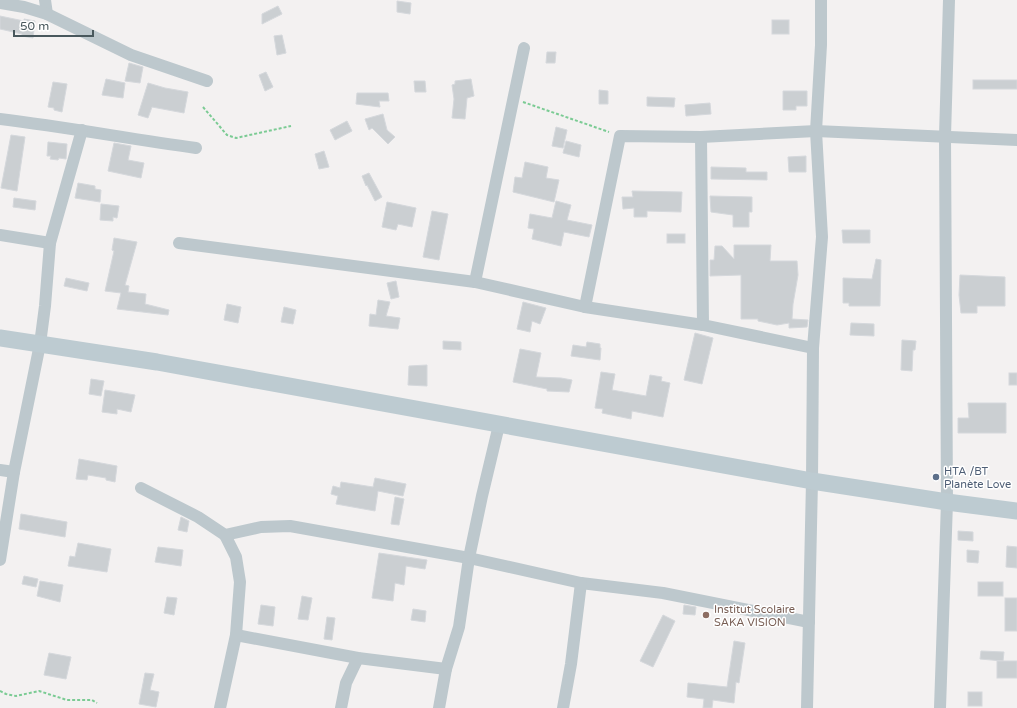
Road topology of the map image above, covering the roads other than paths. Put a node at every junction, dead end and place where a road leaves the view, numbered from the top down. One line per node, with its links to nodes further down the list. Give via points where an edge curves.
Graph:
1 (45, 0): 5 (street)
2 (821, 0): 10 (street)
3 (949, 0): 11 (street)
4 (0, 3): 5 (street)
5 (47, 14): 7 (street, via 131,55)
6 (524, 48): 18 (street)
7 (207, 81)
8 (0, 119): 9 (street)
9 (82, 130): 14 (street); 16 (street)
10 (816, 131): 11 (street); 12 (street); 23 (street, via 822,237)
11 (945, 136): 13 (street); 29 (street)
12 (702, 137): 19 (street, via 620,136); 20 (street)
13 (1017, 140)
14 (196, 148)
15 (0, 235): 16 (street)
16 (50, 243): 22 (street)
17 (179, 243): 18 (street)
18 (475, 282): 19 (street)
19 (585, 307): 20 (street)
20 (703, 325): 23 (street)
21 (0, 338): 22 (street)
22 (40, 344): 24 (street, via 158,362); 26 (street)
23 (813, 348): 27 (street)
24 (499, 425): 27 (street); 32 (street)
25 (0, 470): 26 (street)
26 (14, 472): 33 (street)
27 (812, 481): 29 (street); 35 (street)
28 (142, 488): 31 (street, via 198,517)
29 (947, 502): 30 (street); 44 (street)
30 (1017, 511)
31 (225, 535): 32 (street, via 261,527 290,526); 36 (street, via 238,563 240,582)
32 (469, 558): 34 (street); 38 (street, via 459,628)
33 (0, 560)
34 (581, 583): 35 (street, via 663,593); 42 (street)
35 (809, 622): 43 (street)
36 (236, 635): 37 (street); 39 (street)
37 (358, 658): 38 (street); 40 (street, via 346,683)
38 (446, 669): 41 (street)
39 (220, 708)
40 (341, 708)
41 (439, 708)
42 (563, 708)
43 (807, 708)
44 (940, 708)

